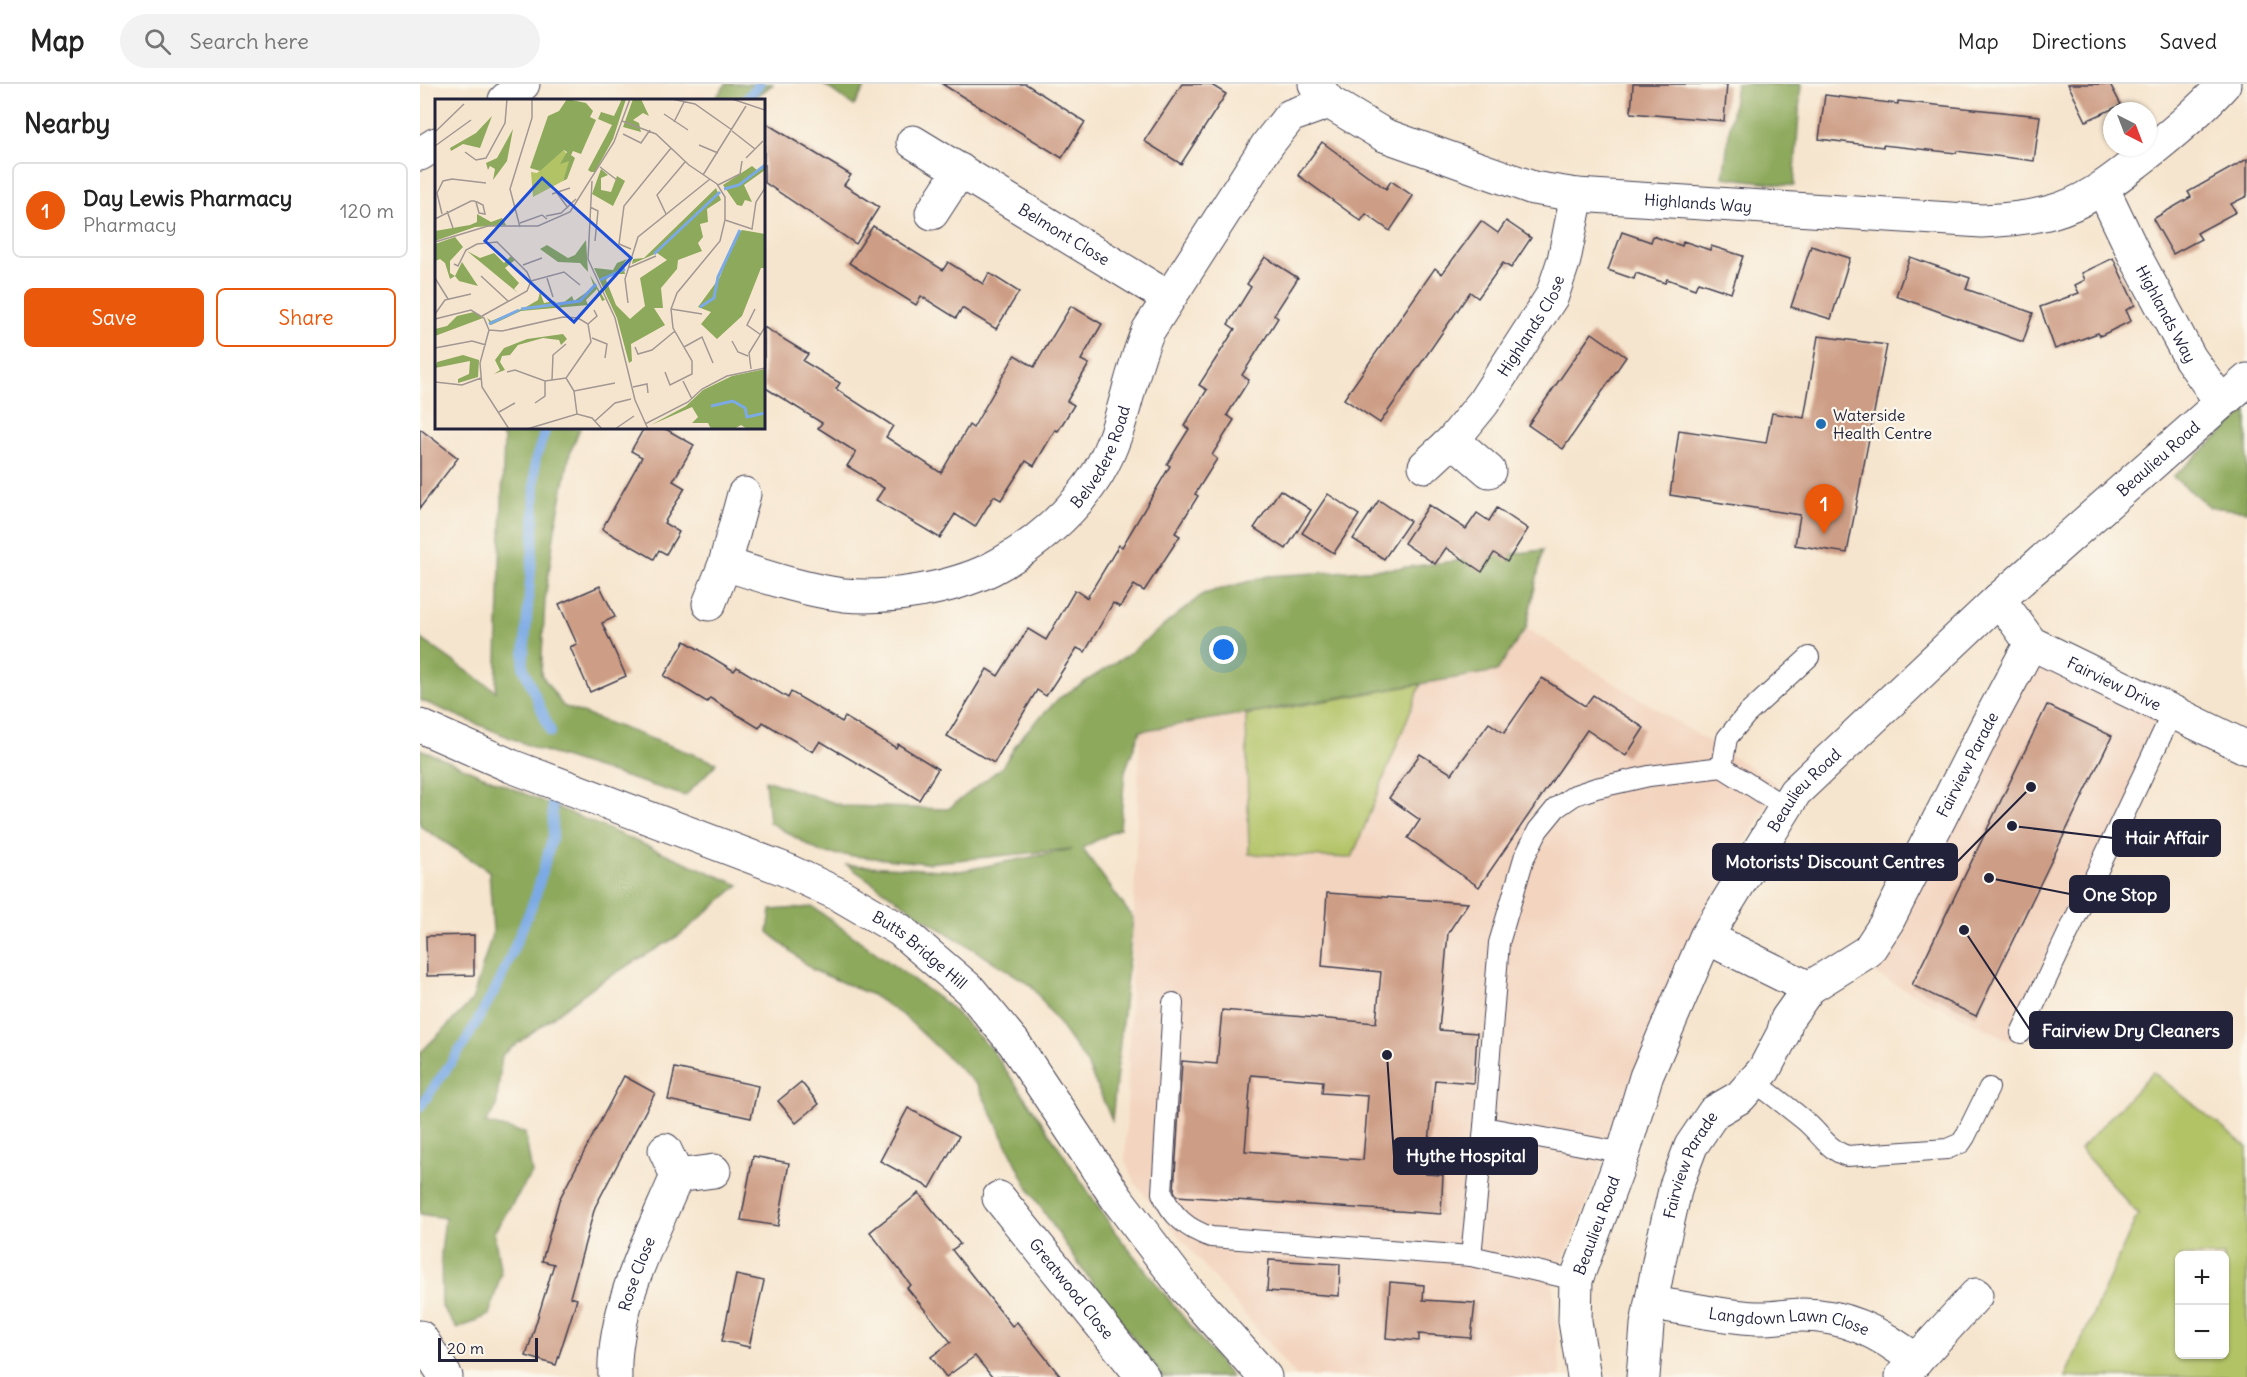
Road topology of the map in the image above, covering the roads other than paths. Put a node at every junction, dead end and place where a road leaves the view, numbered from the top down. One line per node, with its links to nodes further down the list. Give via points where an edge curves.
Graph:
1 (523, 84): 4 (street)
2 (2224, 84): 9 (street, Highlands Way, via 2205,105)
3 (1322, 93): 10 (street, Highlands Way, via 1384,135 1533,188); 12 (street, Belvedere Road, via 1279,129)
4 (506, 99)
5 (914, 142): 8 (street, Belmont Close)
6 (435, 145): 7 (street)
7 (420, 154)
8 (960, 170): 11 (street); 12 (street, Belmont Close)
9 (2103, 189): 10 (street, Highlands Way, via 2052,212 1982,221); 14 (street, Highlands Way, via 2190,358)
10 (1577, 195): 15 (street, Highlands Close, via 1552,296 1483,403)
11 (932, 213)
12 (1169, 298): 19 (street, Belvedere Road, via 1140,349 1112,441 1098,472 1040,536 990,570 938,587 867,596 821,591)
13 (2247, 380): 14 (street, Beaulieu Road)
14 (2221, 402): 20 (street, Beaulieu Road)
15 (1453, 440): 16 (street, Highlands Close); 17 (street)
16 (1425, 466)
17 (1489, 471)
18 (744, 494): 19 (street)
19 (725, 564): 21 (street)
20 (2000, 599): 22 (street, Fairview Drive); 28 (street, Beaulieu Road, via 1795,792)
21 (709, 604)
22 (2031, 643): 24 (street, Fairview Drive); 30 (street, Fairview Parade, via 1887,922 1868,951)
23 (1809, 657): 27 (lane, via 1746,715 1727,738)
24 (2173, 711): 26 (street, Fairview Drive); 32 (lane)
25 (420, 726): 48 (street, Butts Bridge Hill, via 511,766 784,869 840,895 900,930 970,990 1014,1043 1118,1200 1185,1288)
26 (2247, 748)
27 (1722, 767): 28 (lane); 35 (lane, via 1649,776 1575,795 1556,808 1538,830 1524,858 1499,943)
28 (1785, 807): 29 (street, Beaulieu Road)
29 (1706, 936): 30 (street); 36 (street, Beaulieu Road, via 1646,1077)
30 (1809, 988): 33 (street, Fairview Parade, via 1787,1019 1771,1060)
31 (1173, 1003): 39 (lane, via 1162,1193 1179,1220 1194,1232 1211,1237)
32 (2021, 1033)
33 (1755, 1082): 34 (lane, via 1804,1120 1828,1145 1847,1156 1956,1146 1965,1137); 42 (street, Fairview Parade, via 1740,1097 1714,1112 1691,1146 1672,1202)
34 (1989, 1088)
35 (1484, 1127): 36 (lane); 39 (lane)
36 (1624, 1151): 40 (street, Beaulieu Road)
37 (714, 1171): 46 (street, Rose Close, via 671,1163 621,1323)
38 (999, 1198): 47 (street, Greatwood Close)
39 (1470, 1256): 40 (lane)
40 (1576, 1280): 49 (street, Beaulieu Road, via 1575,1321)
41 (1976, 1295): 44 (street, Langdown Lawn Close)
42 (1651, 1303): 44 (street, Langdown Lawn Close, via 1742,1317 1802,1315 1837,1319 1888,1340); 50 (street, Fairview Parade)
43 (420, 1336): 45 (street)
44 (1908, 1369)
45 (446, 1377)
46 (615, 1377)
47 (1143, 1377)
48 (1265, 1377)
49 (1584, 1377)
50 (1643, 1377)

